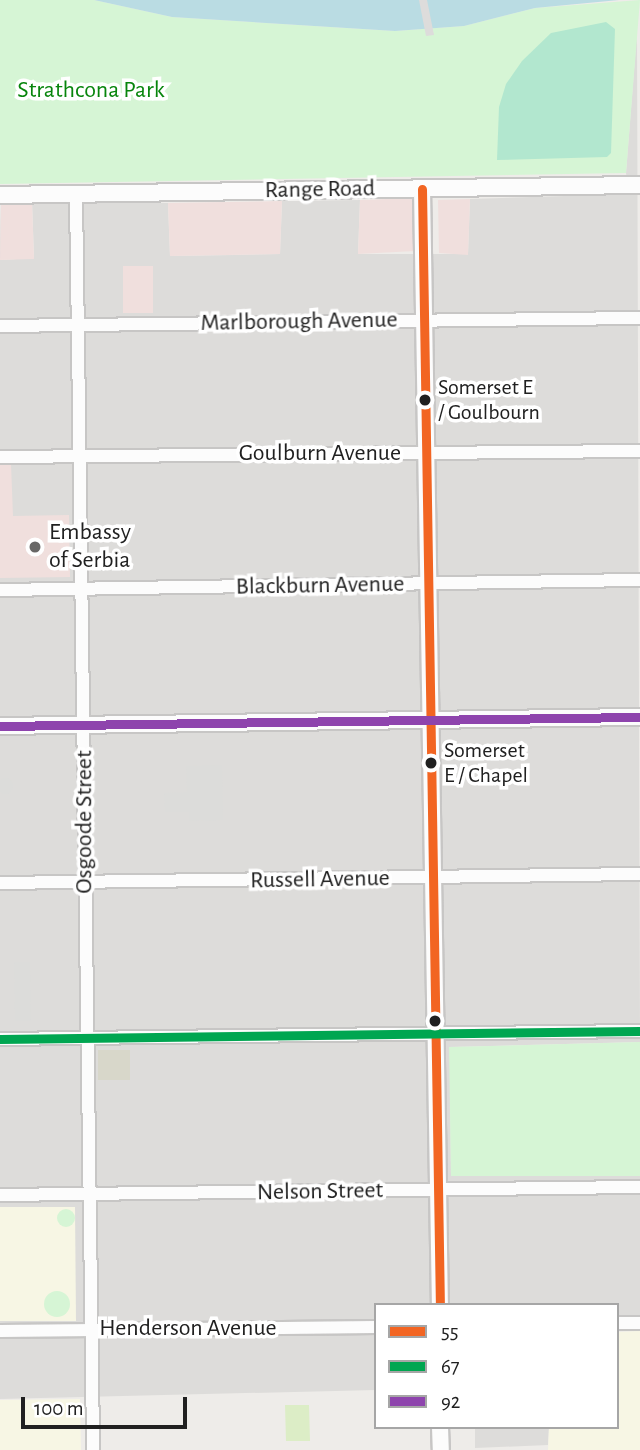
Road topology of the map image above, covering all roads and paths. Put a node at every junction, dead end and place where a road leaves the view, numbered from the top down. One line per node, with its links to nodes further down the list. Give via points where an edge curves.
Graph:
1 (640, 185): 2 (street, Range Road)
2 (422, 189): 3 (street, Range Road); 6 (street)
3 (75, 194): 4 (street, Range Road); 8 (street, Osgoode Street)
4 (0, 195)
5 (640, 318): 6 (street, Marlborough Avenue)
6 (425, 320): 8 (street, Marlborough Avenue); 10 (street)
7 (0, 326): 8 (street, Marlborough Avenue)
8 (79, 326): 11 (street, Osgoode Street)
9 (640, 452): 10 (street, Goulburn Avenue)
10 (428, 453): 11 (street, Goulburn Avenue); 14 (street)
11 (80, 456): 12 (street, Goulburn Avenue); 15 (street, Osgoode Street)
12 (0, 457)
13 (640, 580): 14 (street, Blackburn Avenue)
14 (430, 584): 15 (street, Blackburn Avenue); 18 (street)
15 (81, 588): 16 (street, Blackburn Avenue); 19 (street, Osgoode Street)
16 (0, 590)
17 (640, 717): 18 (street)
18 (433, 720): 19 (street); 22 (street)
19 (84, 723): 20 (street); 23 (street, Osgoode Street)
20 (0, 726)
21 (640, 874): 22 (street, Russell Avenue)
22 (434, 879): 23 (street, Russell Avenue); 26 (street)
23 (85, 882): 24 (street, Russell Avenue); 27 (street, Osgoode Street)
24 (0, 883)
25 (640, 1031): 26 (street)
26 (436, 1034): 27 (street); 30 (street)
27 (87, 1038): 28 (street); 32 (street, Osgoode Street)
28 (0, 1039)
29 (640, 1186): 30 (street, Nelson Street)
30 (439, 1191): 32 (street, Nelson Street); 33 (street)
31 (0, 1195): 32 (street, Nelson Street)
32 (89, 1196): 37 (street, Osgoode Street)
33 (440, 1303)
34 (619, 1323): 35 (street)
35 (640, 1323)
36 (374, 1327): 37 (street, Henderson Avenue)
37 (91, 1329): 38 (street, Henderson Avenue); 40 (street, Osgoode Street)
38 (0, 1331)
39 (440, 1429): 41 (street)
40 (93, 1450)
41 (440, 1450)

